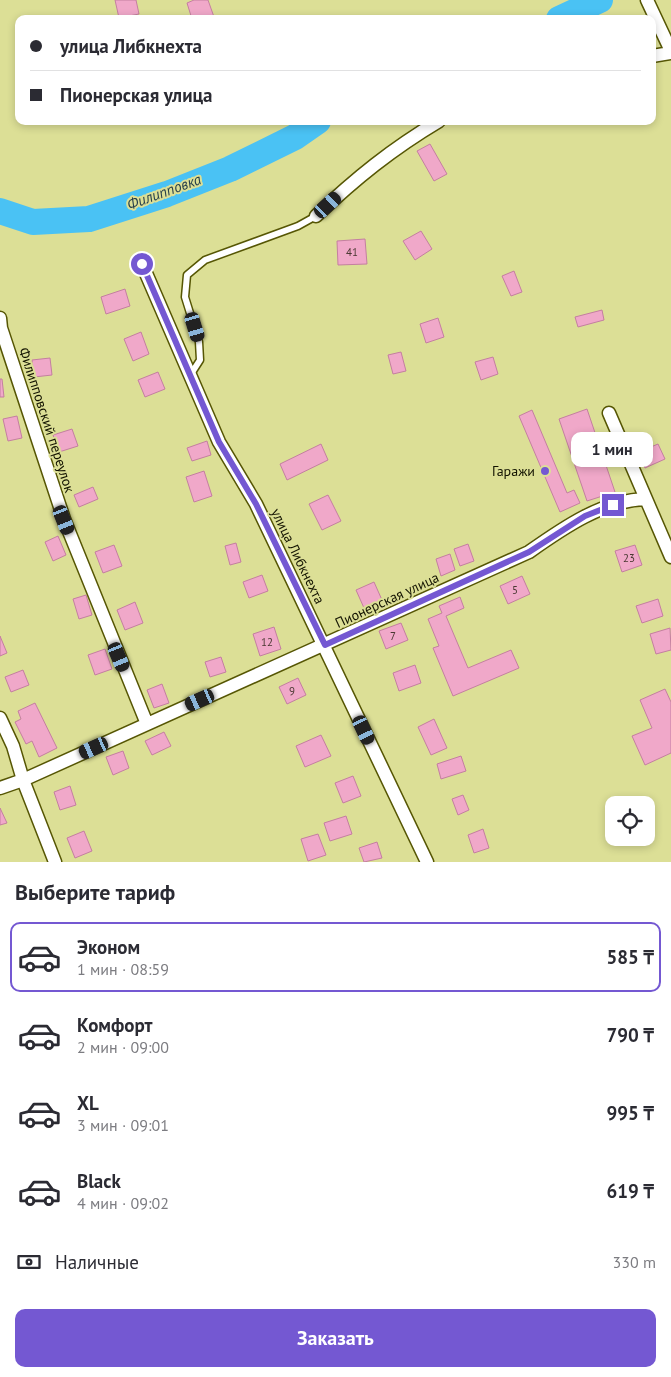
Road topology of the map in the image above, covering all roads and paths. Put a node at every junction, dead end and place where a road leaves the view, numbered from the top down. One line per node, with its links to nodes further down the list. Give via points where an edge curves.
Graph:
1 (647, 0): 2 (street)
2 (655, 15)
3 (656, 17): 4 (street)
4 (671, 52): 5 (street)
5 (656, 55)
6 (432, 125): 7 (street, via 362,173)
7 (316, 216): 10 (lane, via 298,226 205,260 187,275 185,297 199,342 200,360)
8 (142, 264): 10 (street, улица Либкнехта)
9 (0, 318): 16 (street, Филипповский переулок, via 64,520)
10 (190, 375): 14 (street, улица Либкнехта, via 219,442 256,504)
11 (609, 413): 12 (street)
12 (646, 499): 13 (street); 14 (street, Пионерская улица, via 626,499 585,516 529,552)
13 (671, 557)
14 (325, 645): 16 (street, Пионерская улица); 20 (street, улица Либкнехта)
15 (0, 718): 17 (street)
16 (147, 724): 17 (street, Пионерская улица)
17 (23, 780): 18 (street, Пионерская улица); 19 (street)
18 (0, 788)
19 (55, 862)
20 (427, 862)

